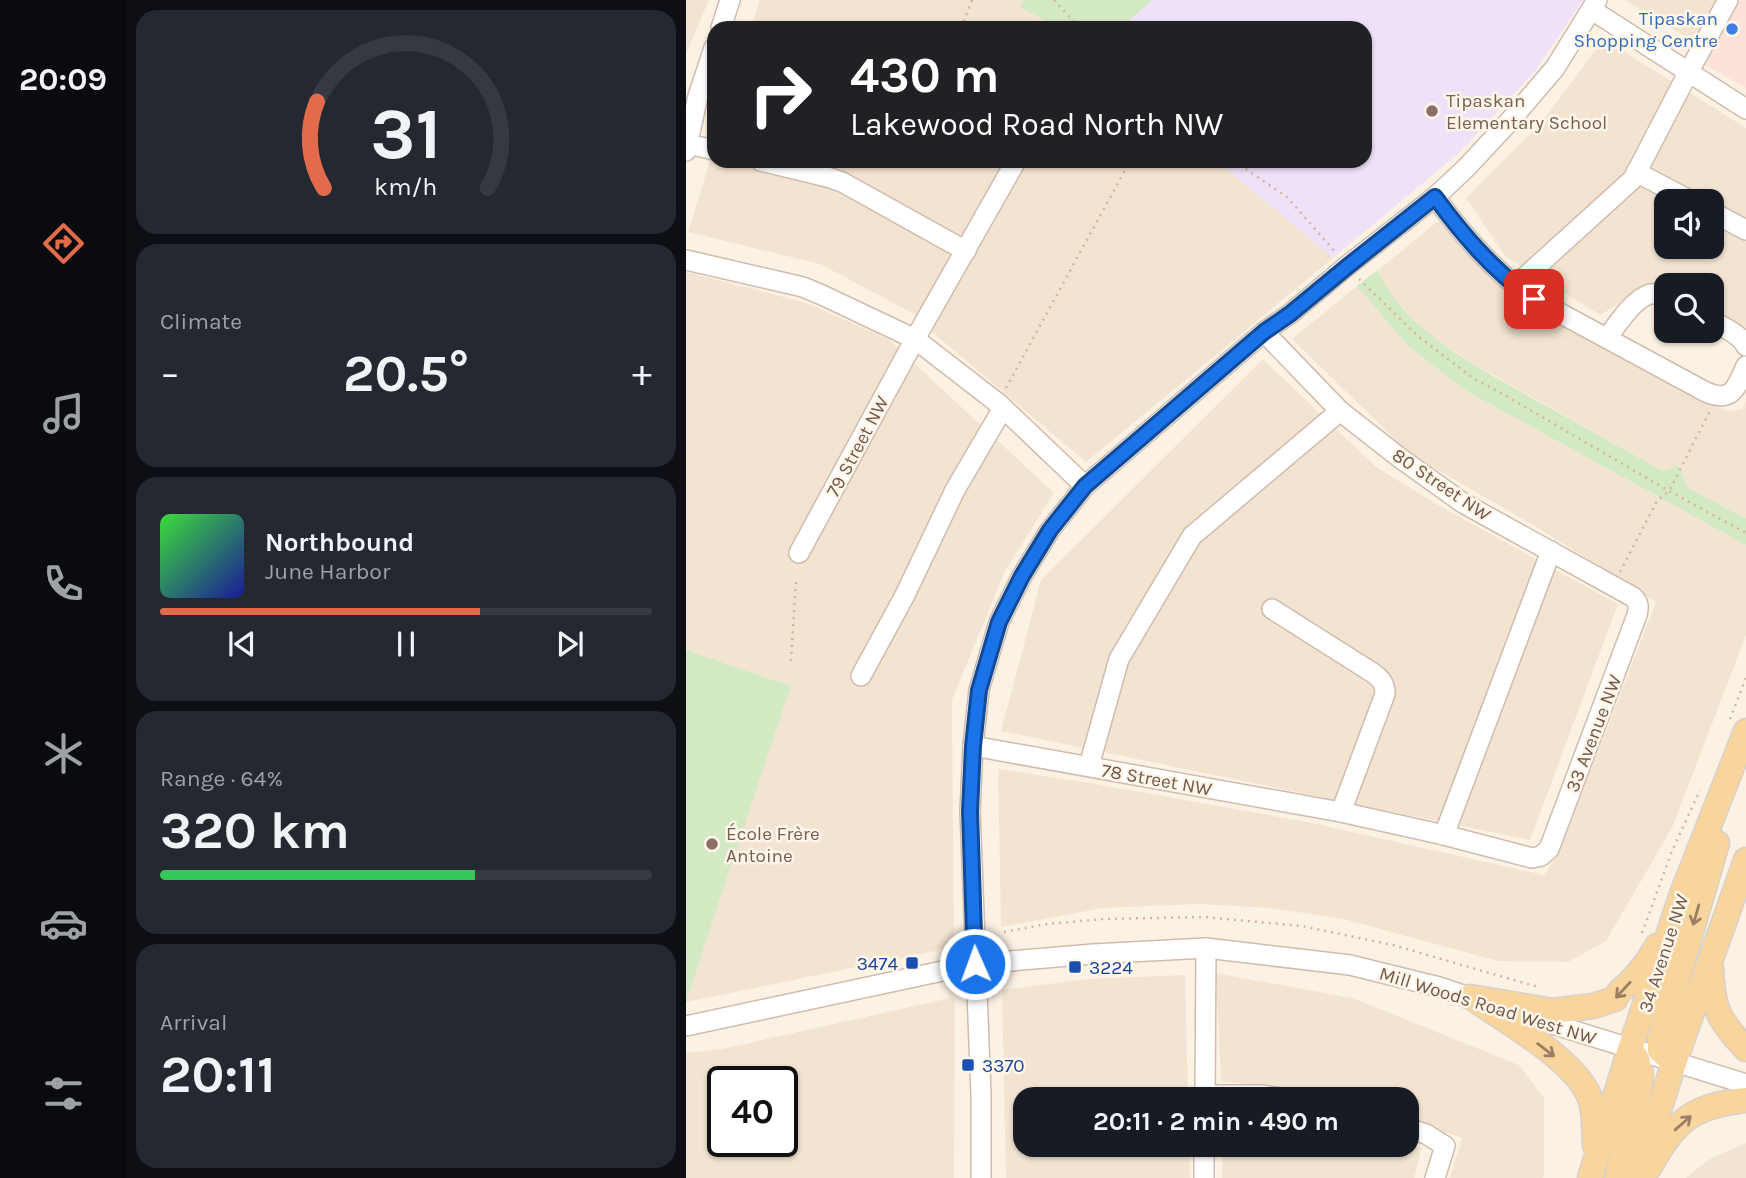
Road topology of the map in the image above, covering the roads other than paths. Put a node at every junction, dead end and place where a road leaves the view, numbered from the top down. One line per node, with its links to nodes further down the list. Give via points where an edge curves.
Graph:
1 (730, 0): 4 (street)
2 (1728, 0): 6 (street)
3 (1595, 5): 6 (street); 14 (street, via 1555,68)
4 (723, 21)
5 (707, 69): 8 (street)
6 (1688, 73): 7 (street); 12 (street)
7 (1746, 108)
8 (687, 147): 9 (street)
9 (707, 149)
10 (790, 168): 17 (street, via 842,182)
11 (1012, 168): 17 (street, 79 Street NW)
12 (1636, 173): 13 (street); 19 (street)
13 (1667, 189)
14 (1435, 197): 19 (street); 22 (street)
15 (1724, 218): 16 (street)
16 (1746, 230)
17 (966, 251): 24 (street, 79 Street NW)
18 (686, 260): 24 (street, via 803,287)
19 (1515, 286): 23 (street)
20 (1654, 294): 23 (street, via 1642,298)
21 (1724, 328): 25 (street)
22 (1264, 332): 28 (street, 80 Street NW); 29 (street)
23 (1607, 338): 26 (street, via 1717,397 1731,394)
24 (915, 339): 27 (street); 31 (street, 79 Street NW)
25 (1746, 346)
26 (1746, 366)
27 (1002, 402): 29 (street); 34 (street)
28 (1340, 411): 30 (street, 80 Street NW, via 1463,503); 37 (street, via 1192,536 1119,659)
29 (1085, 486): 36 (street, via 1050,530 999,622 979,690)
30 (1551, 551): 32 (street, 80 Street NW, via 1633,597); 39 (street)
31 (799, 553)
32 (1639, 607): 40 (street, 33 Avenue NW, via 1549,849)
33 (1272, 609): 38 (street, via 1373,673 1385,686)
34 (861, 676)
35 (1741, 742): 42 (main road, 34 Avenue NW); 50 (main road, one-way to 50, via 1727,809 1660,1039 1660,1050)
36 (973, 746): 37 (street, 78 Street NW); 45 (street, via 970,811)
37 (1089, 766): 38 (street, 78 Street NW)
38 (1341, 812): 39 (street, 78 Street NW)
39 (1444, 835): 40 (street, 78 Street NW, via 1532,859)
40 (1541, 856)
41 (1746, 860): 44 (main road)
42 (1675, 915): 46 (main road, one-way to 46, via 1650,958 1615,999 1553,1011); 48 (main road, 34 Avenue NW)
43 (1206, 948): 45 (street, Mill Woods Road West NW); 46 (street, Mill Woods Road West NW, via 1350,965); 52 (street)
44 (1710, 958): 49 (main road, via 1720,1019); 50 (main road)
45 (975, 964): 47 (street, Mill Woods Road West NW); 57 (street)
46 (1470, 997): 48 (street, Mill Woods Road West NW); 56 (main road, one-way to 56, via 1553,1055 1583,1084 1591,1101)
47 (686, 1026)
48 (1630, 1049): 50 (street, Mill Woods Road West NW); 56 (main road, 34 Avenue NW); 60 (main road, via 1641,1075)
49 (1746, 1049)
50 (1674, 1063): 51 (street, Mill Woods Road West NW); 61 (main road)
51 (1746, 1084)
52 (1205, 1087)
53 (1746, 1100): 62 (main road, one-way to 53, via 1678,1124 1696,1111)
54 (1419, 1132): 59 (street, via 1444,1146)
55 (1204, 1157): 58 (street)
56 (1593, 1168)
57 (981, 1178)
58 (1204, 1178)
59 (1435, 1178)
60 (1617, 1178)
61 (1637, 1178)
62 (1644, 1178)

